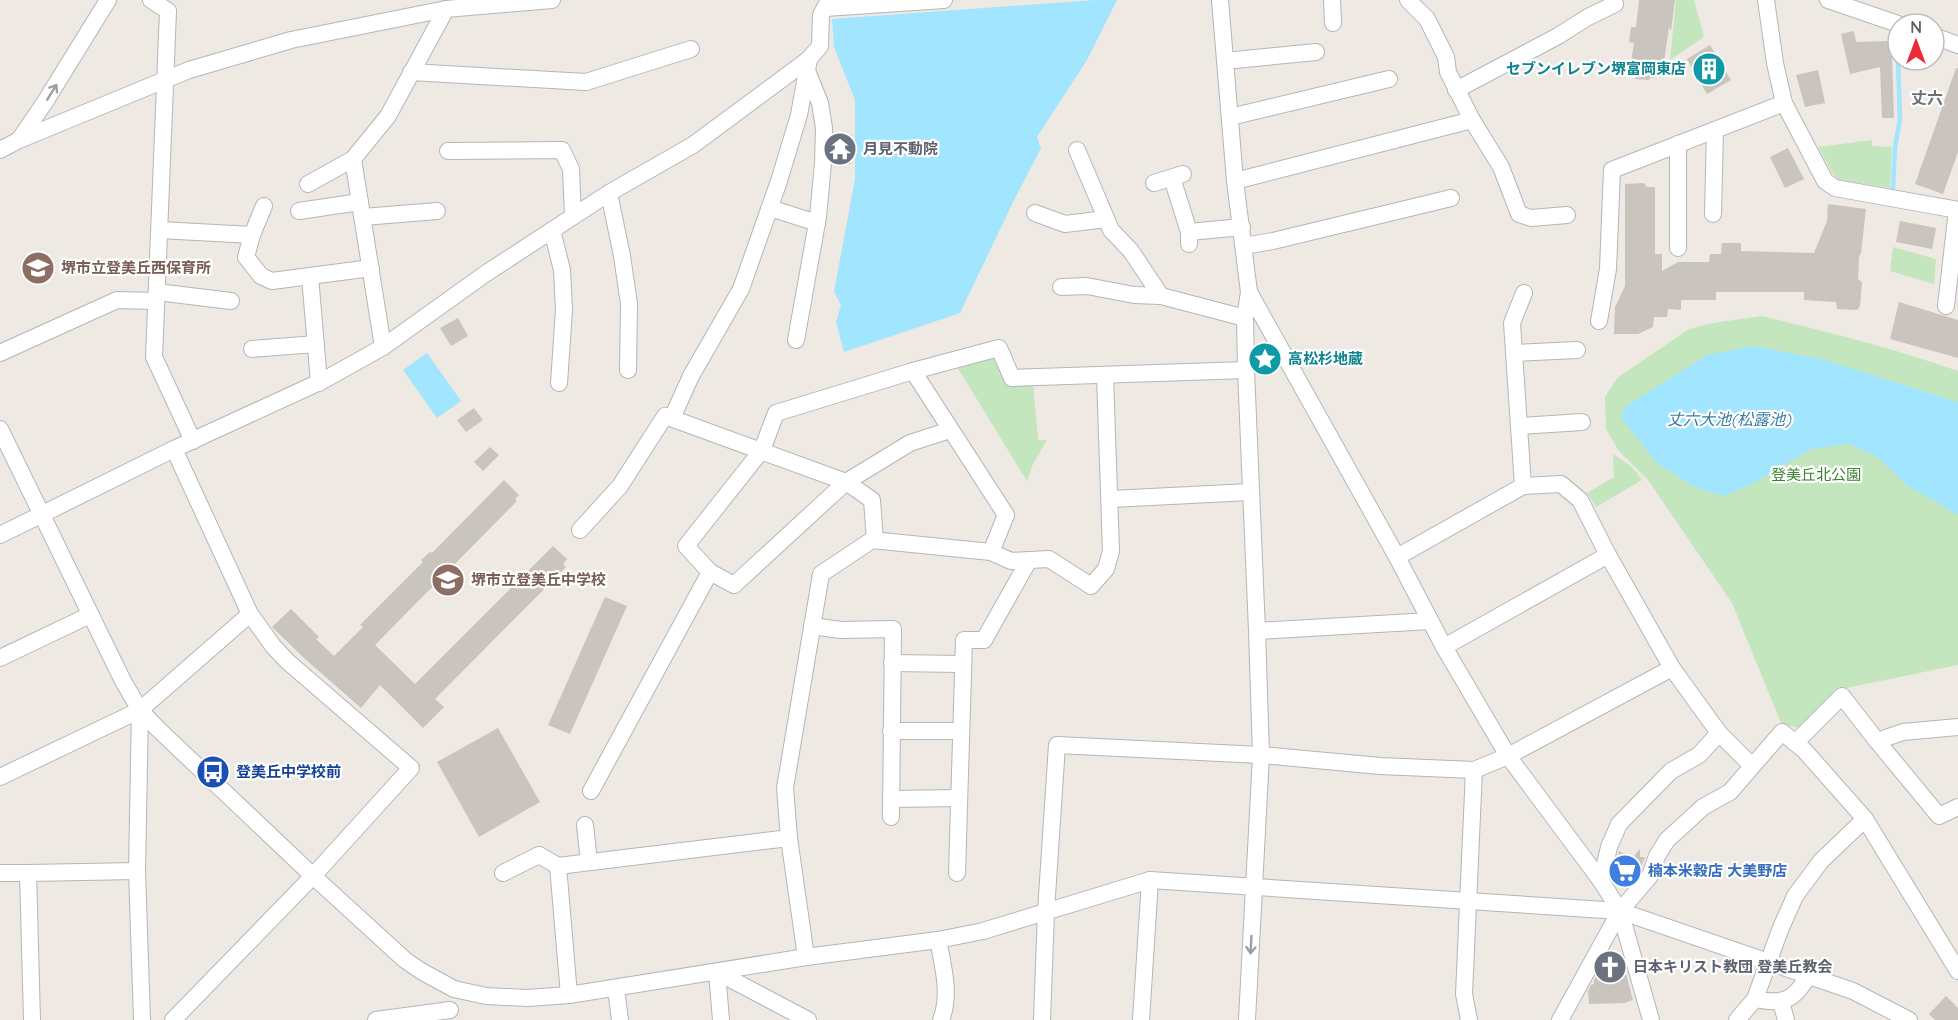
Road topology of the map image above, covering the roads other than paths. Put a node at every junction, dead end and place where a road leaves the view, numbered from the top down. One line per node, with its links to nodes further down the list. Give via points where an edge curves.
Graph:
1 (108, 0): 27 (street, one-way to 1)
2 (151, 0): 21 (street, via 168,11)
3 (552, 0): 12 (street)
4 (944, 0): 10 (street)
5 (1220, 0): 17 (street)
6 (1332, 0): 14 (street)
7 (1408, 0): 22 (street, via 1427,19 1446,57)
8 (1766, 0): 23 (street)
9 (1828, 0): 13 (street)
10 (827, 4): 18 (street, via 821,15 820,46)
11 (1614, 4): 22 (street)
12 (446, 9): 19 (street); 21 (street, via 291,40)
13 (1886, 20)
14 (1333, 23)
15 (691, 49): 19 (street, via 586,82)
16 (1316, 52): 17 (street)
17 (1225, 61): 24 (street)
18 (808, 65): 36 (street, via 693,145); 39 (street, via 799,115); 50 (street, via 824,128)
19 (411, 72): 32 (street, via 388,116)
20 (1389, 79): 24 (street, via 1352,97)
21 (165, 80): 27 (street); 52 (street)
22 (1456, 90): 25 (street)
23 (1784, 103): 26 (street); 41 (street, via 1825,181 1835,188)
24 (1230, 117): 33 (street)
25 (1472, 120): 33 (street); 46 (street, via 1501,168 1519,214 1531,218)
26 (1715, 130): 28 (street); 45 (street)
27 (19, 140): 29 (street)
28 (1678, 144): 57 (street); 68 (street, via 1612,170 1608,269)
29 (0, 150)
30 (1077, 150): 48 (street)
31 (448, 151): 47 (street, via 562,150 571,169)
32 (353, 159): 35 (street); 40 (street)
33 (1235, 181): 51 (street)
34 (1154, 183): 51 (street, via 1178,176 1189,238)
35 (308, 184)
36 (609, 193): 47 (street); 76 (street, via 629,304)
37 (1442, 205): 49 (street)
38 (264, 206): 54 (street)
39 (770, 208): 50 (street); 82 (street, via 741,289 691,376)
40 (361, 210): 42 (street); 43 (street); 58 (street)
41 (1957, 210): 66 (street)
42 (299, 211)
43 (437, 211)
44 (1035, 213): 48 (street, via 1065,225)
45 (1713, 214)
46 (1567, 215)
47 (573, 216): 53 (street)
48 (1106, 219): 64 (street)
49 (1359, 220): 55 (street); 56 (street)
50 (817, 223): 69 (street)
51 (1242, 227): 56 (street)
52 (160, 230): 54 (street); 63 (street)
53 (552, 230): 71 (street); 81 (street, via 562,270 564,310)
54 (252, 235): 59 (street, via 246,257 261,276 272,281)
55 (1363, 237)
56 (1244, 246): 61 (street)
57 (1678, 248)
58 (371, 268): 59 (street); 71 (street)
59 (310, 276): 70 (street)
60 (1061, 287): 64 (street, via 1087,286)
61 (1249, 292): 67 (street); 100 (street)
62 (1524, 293): 75 (street, via 1512,323)
63 (156, 296): 65 (street); 74 (street, via 117,300); 87 (street, via 154,357)
64 (1161, 296): 67 (street)
65 (231, 301)
66 (1946, 306)
67 (1245, 318): 77 (street)
68 (1599, 321)
69 (796, 340)
70 (316, 344): 72 (street); 80 (street)
71 (383, 347): 80 (street)
72 (252, 349)
73 (1577, 350): 75 (street)
74 (0, 353)
75 (1514, 353): 84 (street)
76 (628, 370)
77 (1246, 370): 79 (street); 92 (street)
78 (913, 371): 79 (street, via 999,348 1012,378); 86 (street); 89 (street, via 776,413)
79 (1105, 376): 93 (street)
80 (319, 382): 87 (street)
81 (559, 382)
82 (672, 418): 89 (street); 95 (street, via 665,416 620,486)
83 (1582, 422): 84 (street)
84 (1519, 426): 91 (street)
85 (0, 429): 94 (street)
86 (950, 429): 90 (street, via 910,444); 98 (street, via 1006,515)
87 (193, 441): 88 (street)
88 (174, 449): 94 (street); 103 (street)
89 (762, 450): 90 (street); 102 (street, via 686,546)
90 (846, 482): 97 (street, via 872,501); 102 (street, via 734,585)
91 (1522, 486): 99 (street, via 1561,484 1580,500); 100 (street)
92 (1250, 492): 93 (street); 107 (street)
93 (1111, 499): 101 (street, via 1111,551 1106,569 1091,586 1049,559)
94 (43, 514): 96 (street); 104 (street)
95 (580, 530)
96 (0, 535)
97 (875, 540): 98 (street); 106 (street, via 821,574)
98 (991, 552): 101 (street, via 1011,561)
99 (1608, 555): 108 (street); 112 (street)
100 (1397, 557): 105 (street)
101 (1029, 560): 111 (street, via 984,640 964,640)
102 (710, 572): 125 (street)
103 (250, 614): 113 (street); 140 (street, via 287,661 411,768)
104 (90, 615): 109 (street); 113 (street)
105 (1430, 621): 107 (street); 108 (street)
106 (812, 626): 110 (street, via 892,629); 132 (street, via 785,788)
107 (1257, 631): 120 (street)
108 (1444, 647): 121 (street)
109 (0, 658)
110 (892, 663): 111 (street); 115 (street)
111 (963, 664): 116 (street)
112 (1672, 668): 117 (street); 121 (street)
113 (140, 710): 124 (street); 135 (street); 140 (street)
114 (1958, 727): 118 (street, via 1903,732)
115 (891, 731): 116 (street); 127 (street)
116 (961, 731): 126 (street)
117 (1719, 733): 122 (street); 142 (street, via 1699,755 1671,771 1619,824)
118 (1877, 741): 119 (street, via 1842,696); 128 (street, via 1939,816)
119 (1795, 743): 122 (street, via 1782,732); 130 (street)
120 (1260, 755): 123 (street); 143 (street); 145 (street, via 1057,745)
121 (1508, 756): 123 (street); 142 (street)
122 (1752, 766): 146 (street, via 1730,792 1703,807 1667,840 1650,876)
123 (1474, 770): 144 (street)
124 (0, 777)
125 (591, 791)
126 (959, 798): 127 (street); 139 (street)
127 (891, 799): 129 (street)
128 (1958, 807)
129 (891, 817)
130 (1865, 819): 149 (street, via 1821,861 1795,896); 150 (street)
131 (585, 825): 133 (street)
132 (789, 838): 133 (street); 148 (street)
133 (589, 862): 134 (street)
134 (558, 866): 138 (street, via 539,855); 155 (street)
135 (137, 871): 137 (street); 160 (street)
136 (0, 873): 137 (street)
137 (28, 873): 159 (street)
138 (503, 873)
139 (957, 873)
140 (313, 876): 153 (street, via 405,960); 161 (street)
141 (1150, 880): 143 (street); 145 (street); 168 (street)
142 (1601, 881): 146 (street)
143 (1254, 886): 144 (street); 169 (street, one-way to 169)
144 (1469, 900): 146 (street); 170 (street, via 1464,994)
145 (1046, 911): 147 (street); 167 (street)
146 (1620, 911): 149 (street); 171 (street); 172 (street)
147 (938, 940): 148 (street); 166 (street, via 945,981 946,1008)
148 (806, 957): 151 (street)
149 (1768, 963): 152 (street); 156 (street)
150 (1958, 971)
151 (717, 972): 154 (street); 164 (street); 165 (street)
152 (1808, 976): 157 (street, via 1794,996); 175 (street, via 1853,991)
153 (454, 989): 155 (street, via 486,996); 158 (street)
154 (616, 989): 155 (street); 163 (street)
155 (569, 995)
156 (1755, 999): 157 (street); 173 (street)
157 (1781, 1002): 174 (street)
158 (450, 1015): 162 (street)
159 (32, 1020)
160 (142, 1020)
161 (173, 1020)
162 (376, 1020)
163 (620, 1020)
164 (721, 1020)
165 (808, 1020)
166 (942, 1020)
167 (1042, 1020)
168 (1141, 1020)
169 (1247, 1020)
170 (1469, 1020)
171 (1560, 1020)
172 (1652, 1020)
173 (1737, 1020)
174 (1786, 1020)
175 (1909, 1020)

